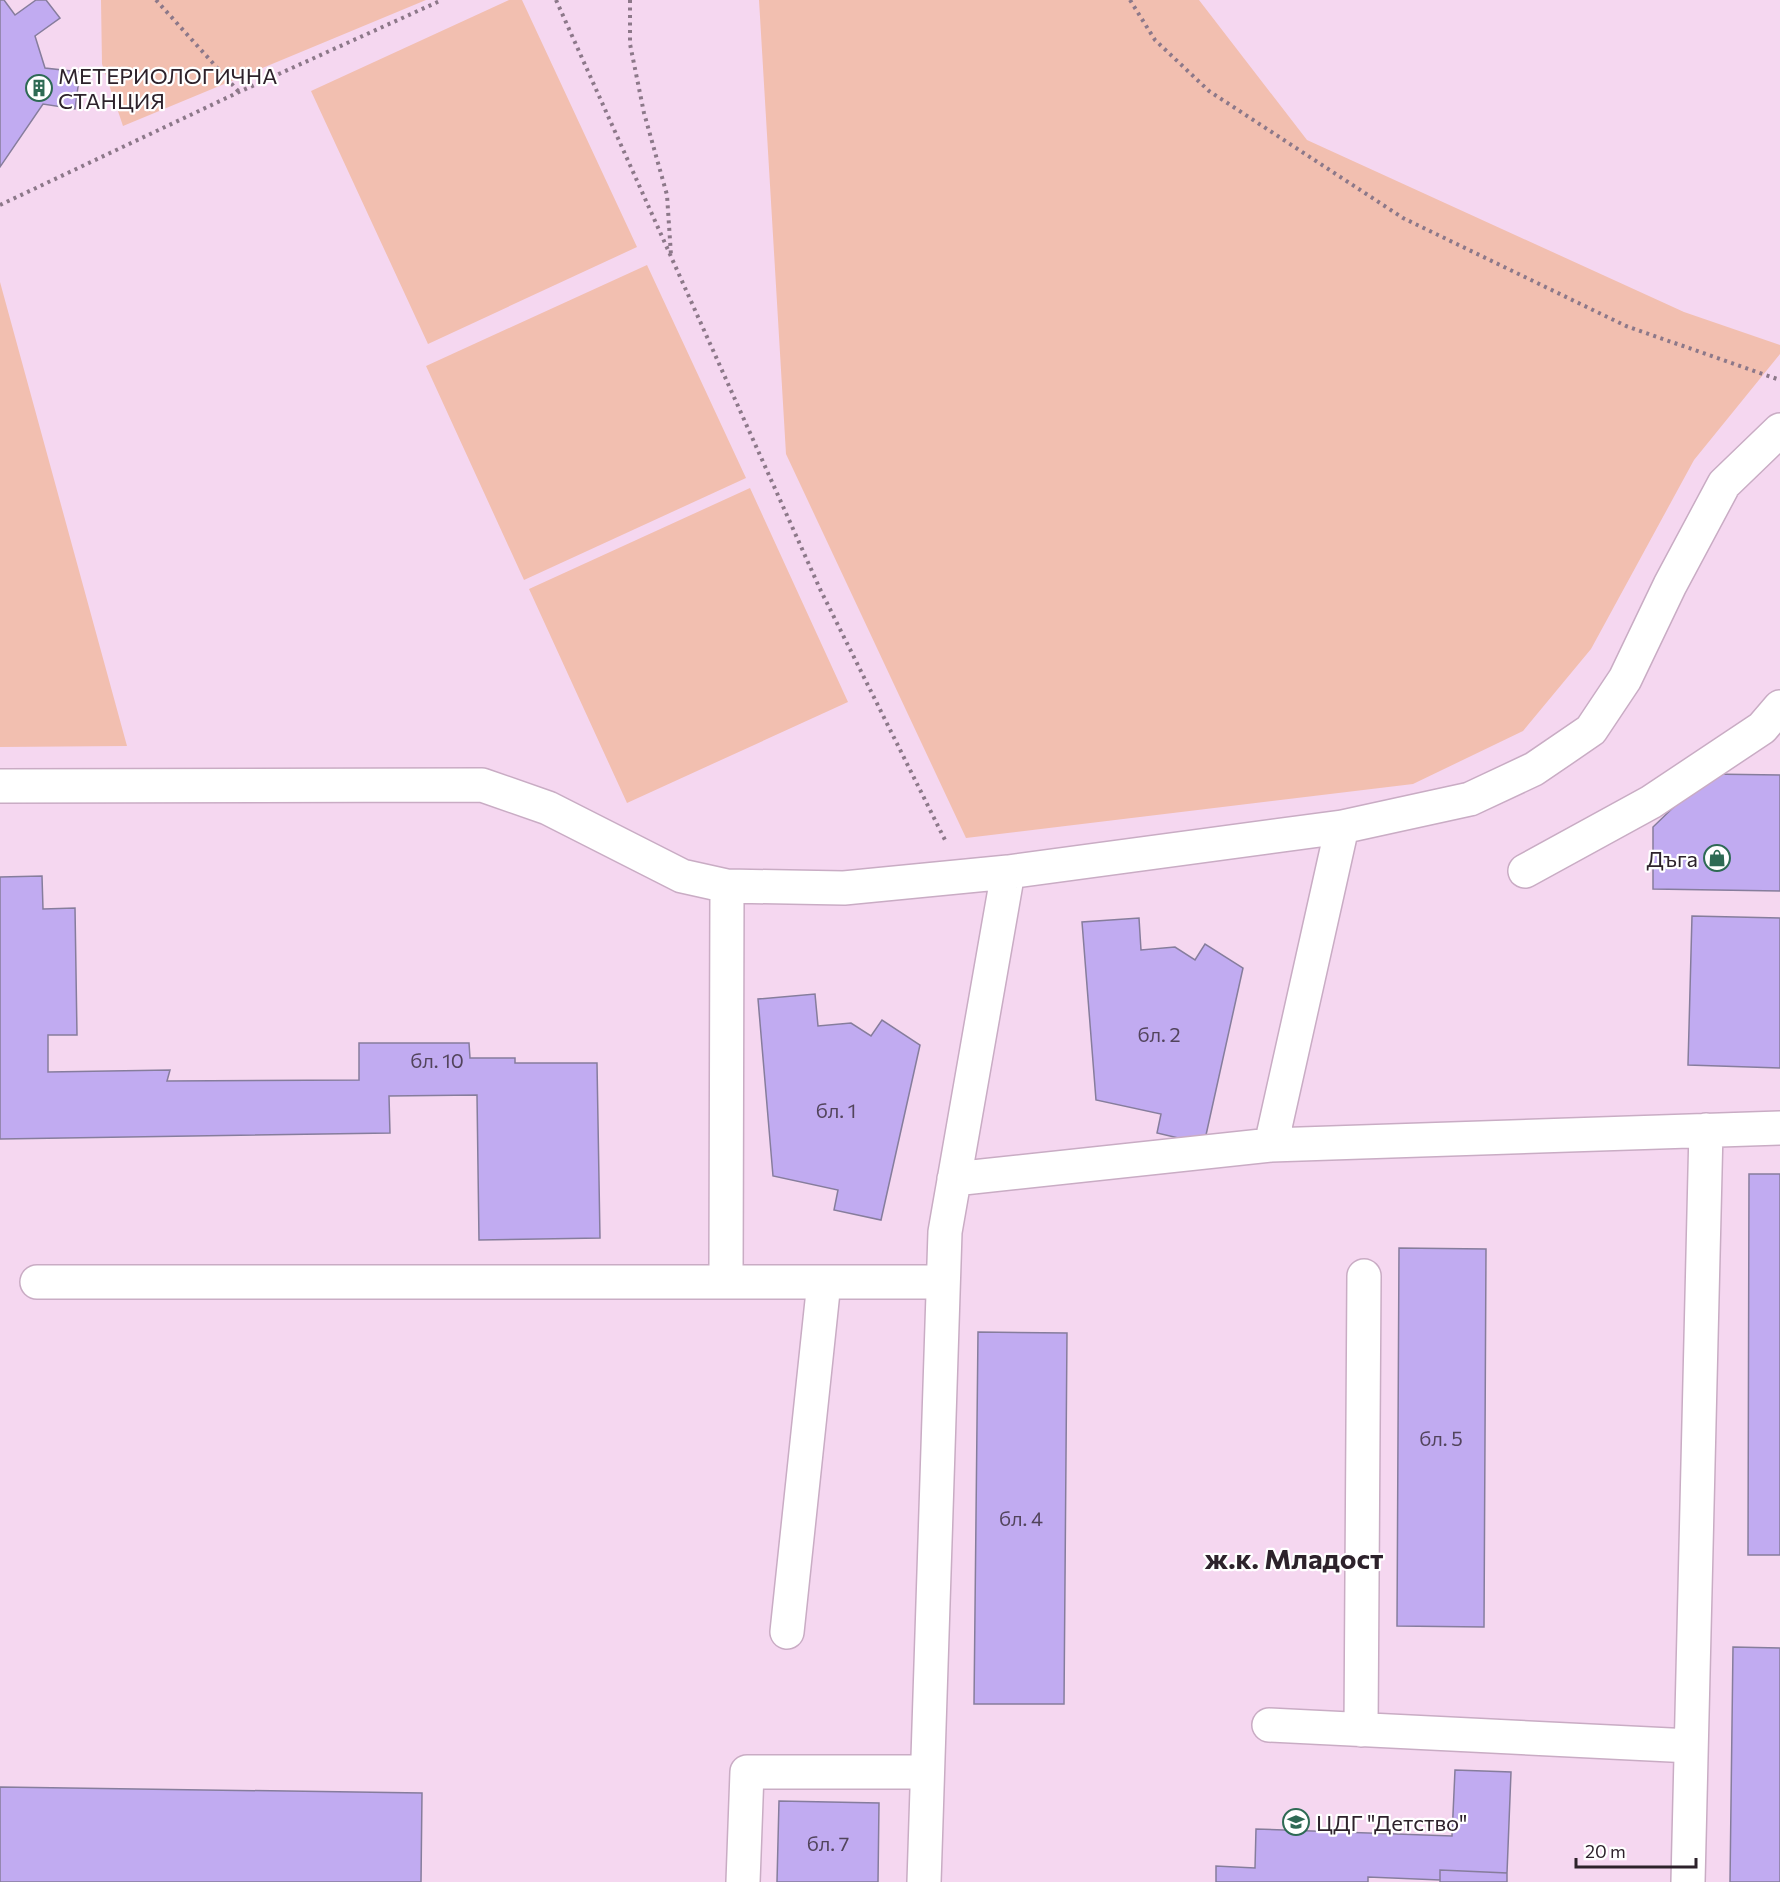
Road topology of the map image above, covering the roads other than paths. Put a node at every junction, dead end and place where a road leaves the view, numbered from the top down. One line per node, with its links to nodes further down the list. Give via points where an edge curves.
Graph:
1 (1780, 430): 4 (street, via 1724,484 1625,679 1591,730 1534,769 1470,799)
2 (1780, 707): 5 (street, via 1762,728 1651,802)
3 (0, 786): 7 (street, via 482,785 548,808 682,876)
4 (1342, 827): 6 (street); 10 (street)
5 (1525, 871)
6 (1008, 872): 7 (street, via 844,888); 11 (street)
7 (727, 886): 14 (street)
8 (1780, 1128): 9 (street)
9 (1706, 1130): 10 (street); 20 (street)
10 (1271, 1145): 11 (street)
11 (954, 1179): 16 (street, via 945,1232)
12 (1364, 1276): 19 (street)
13 (37, 1282): 14 (street)
14 (726, 1282): 15 (street)
15 (824, 1282): 16 (street); 17 (street)
16 (943, 1282): 21 (street)
17 (788, 1632)
18 (1269, 1725): 19 (street)
19 (1360, 1730): 20 (street)
20 (1691, 1746): 24 (street)
21 (926, 1772): 22 (street, via 747,1772); 23 (street)
22 (743, 1882)
23 (924, 1882)
24 (1688, 1882)

